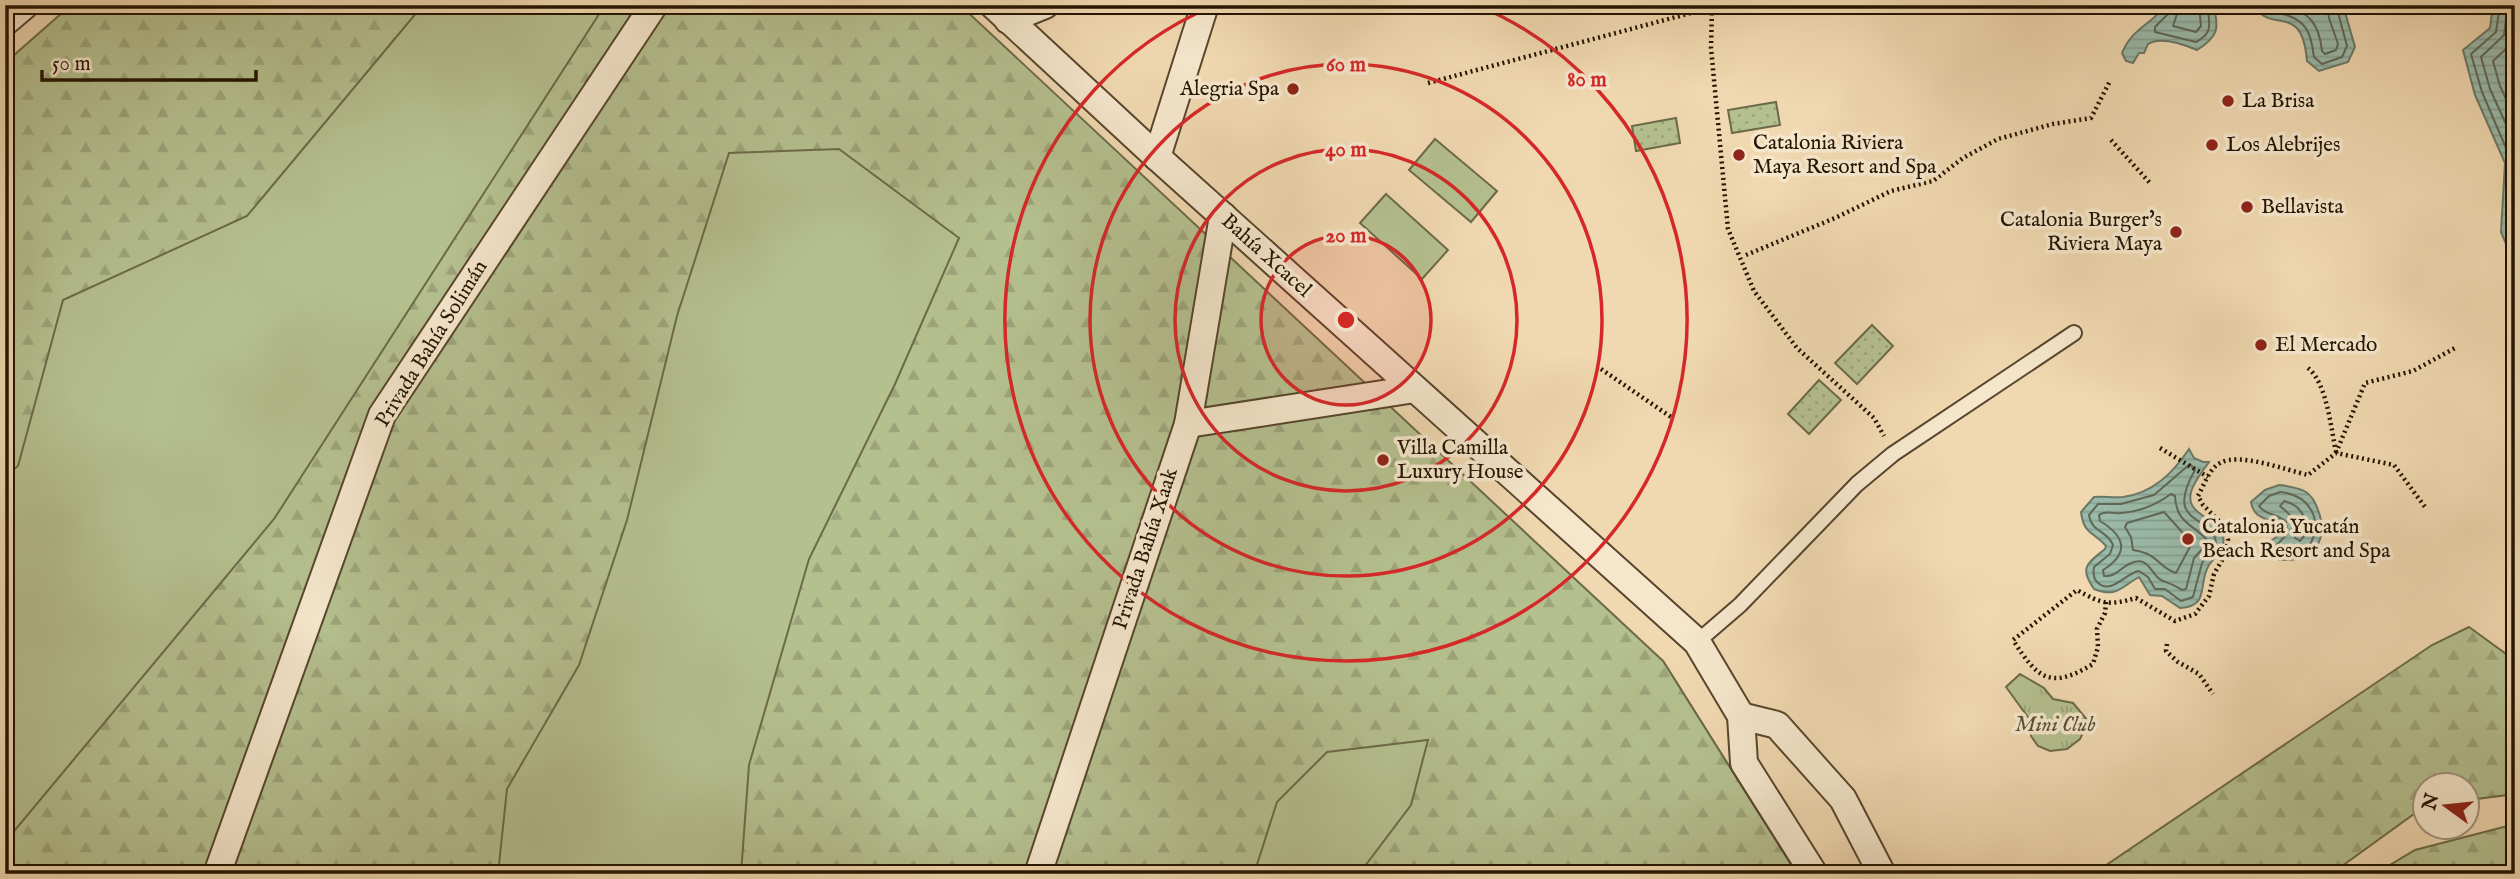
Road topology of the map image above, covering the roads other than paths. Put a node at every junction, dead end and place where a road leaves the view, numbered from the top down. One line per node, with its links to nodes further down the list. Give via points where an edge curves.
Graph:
1 (24, 5): 6 (street)
2 (654, 5): 14 (street, Privada Bahía Solimán, via 382,415)
3 (1045, 5): 5 (street)
4 (1205, 5): 7 (street)
5 (1001, 12): 7 (street, Bahía Xcacel)
6 (5, 22)
7 (1157, 157): 8 (street, Bahía Xcacel)
8 (1223, 216): 10 (street, Bahía Xcacel); 11 (street, Privada Bahía Xaak)
9 (2074, 333): 12 (lane, via 1893,454 1857,484 1740,606)
10 (1415, 389): 11 (street); 12 (street, Bahía Xcacel)
11 (1188, 424): 15 (street, Privada Bahía Xaak)
12 (1697, 642): 13 (street, Bahía Xcacel)
13 (1741, 716): 16 (street, Bahía Xcacel, via 1744,763); 17 (street, via 1777,725 1843,799)
14 (217, 874)
15 (1038, 874)
16 (1814, 874)
17 (1882, 874)

